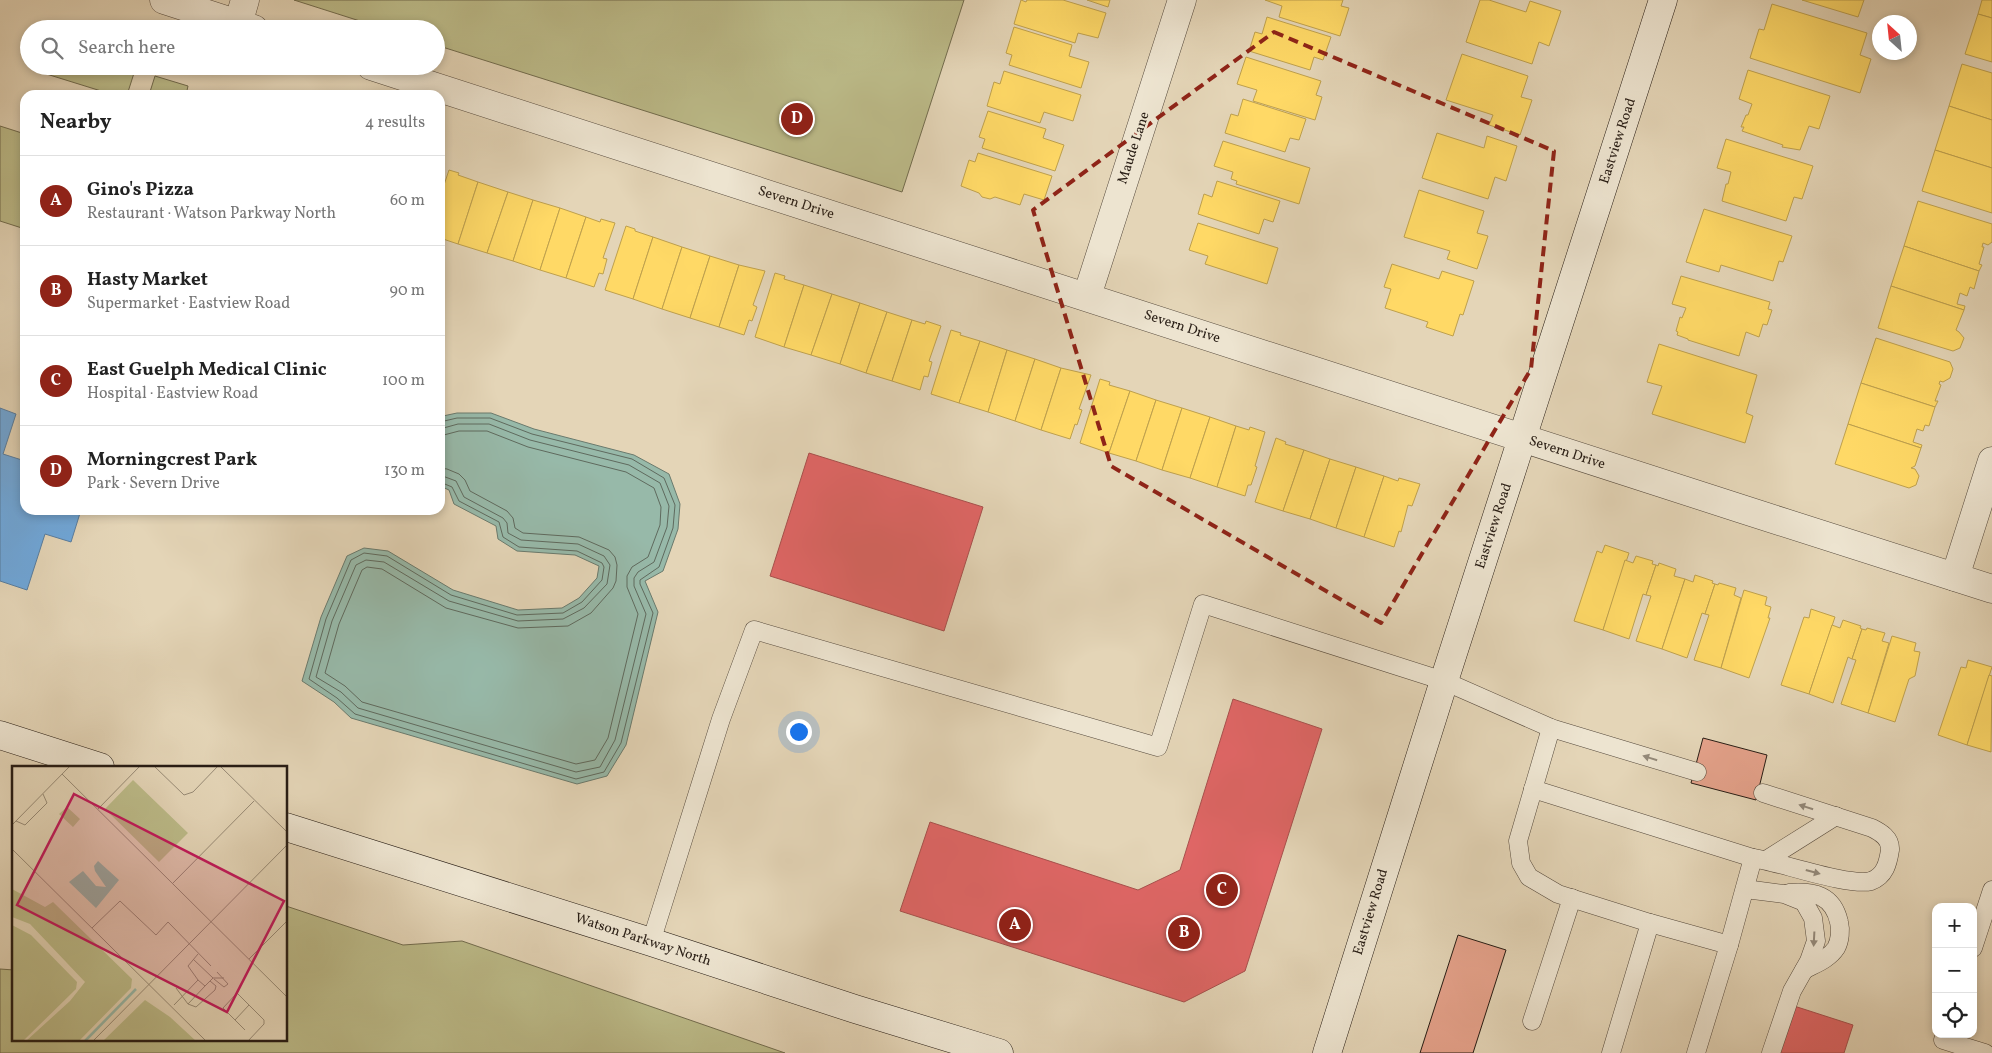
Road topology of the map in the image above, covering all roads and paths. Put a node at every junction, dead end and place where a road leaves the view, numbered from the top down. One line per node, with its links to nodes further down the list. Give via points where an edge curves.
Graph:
1 (164, 0): 4 (street)
2 (1182, 0): 6 (street, Maude Lane)
3 (1663, 0): 7 (street, Eastview Road)
4 (246, 17)
5 (399, 75): 6 (street, Severn Drive)
6 (1087, 296): 7 (street, Severn Drive)
7 (1522, 438): 9 (street, Severn Drive); 11 (street, Eastview Road)
8 (1992, 461): 9 (street)
9 (1955, 577): 10 (street, Severn Drive)
10 (1992, 589)
11 (1444, 681): 12 (lane); 27 (lane, via 1203,604 1158,747 754,630 721,719); 33 (street, Eastview Road)
12 (1551, 728): 15 (lane, one-way to 12); 16 (lane)
13 (0, 735): 14 (street)
14 (97, 766)
15 (1697, 772)
16 (1533, 789): 20 (lane); 24 (lane, via 1518,841 1521,863 1529,876 1558,894)
17 (1763, 793): 18 (lane, one-way to 17)
18 (1836, 816): 20 (lane); 20 (lane, one-way to 18, via 1852,882 1870,881 1883,873 1890,846 1884,834)
19 (288, 828): 27 (street, Watson Parkway North)
20 (1760, 859): 21 (lane)
21 (1744, 889): 23 (lane); 28 (lane)
22 (1992, 890): 26 (lane)
23 (1784, 894): 29 (lane, one-way to 29, via 1804,902 1813,918 1816,942); 29 (lane, via 1813,893 1826,899 1835,908 1840,924 1836,948 1828,957)
24 (1572, 898): 25 (lane); 30 (lane)
25 (1650, 923): 28 (lane); 34 (lane)
26 (1977, 936)
27 (651, 942): 32 (street, Watson Parkway North)
28 (1729, 945): 35 (lane)
29 (1804, 970): 36 (lane, via 1792,991)
30 (1532, 1021)
31 (1944, 1038): 37 (lane)
32 (999, 1053)
33 (1327, 1053)
34 (1611, 1053)
35 (1696, 1053)
36 (1771, 1053)
37 (1985, 1053)

